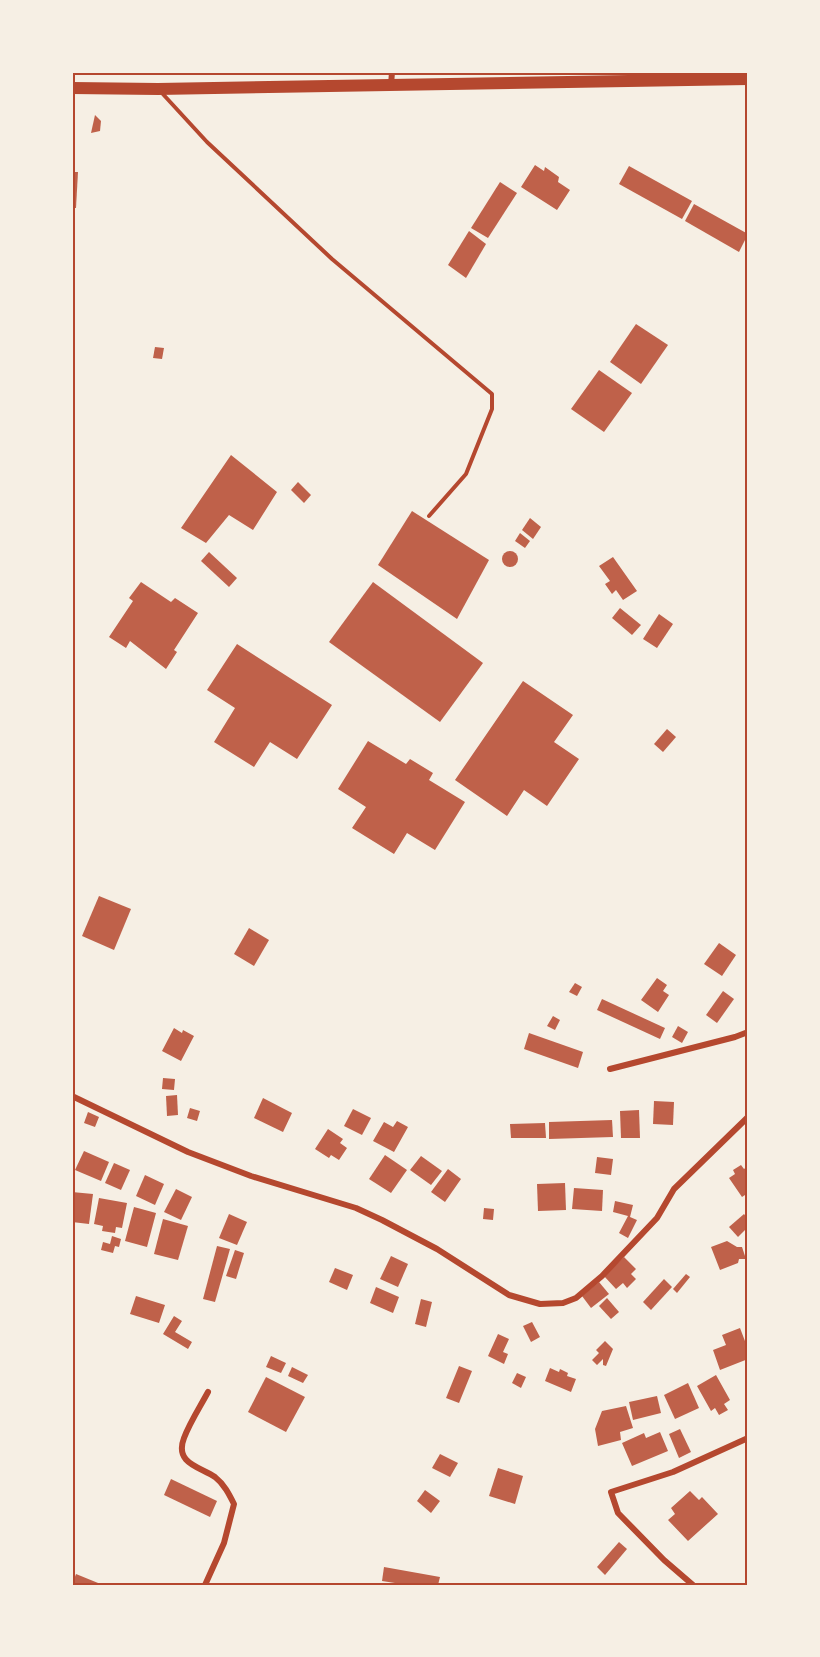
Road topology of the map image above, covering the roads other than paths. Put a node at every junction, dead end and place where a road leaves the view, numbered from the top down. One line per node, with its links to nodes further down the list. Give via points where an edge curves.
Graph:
1 (392, 72): 3 (street)
2 (748, 79): 3 (highway)
3 (391, 85): 5 (highway)
4 (72, 88): 5 (highway)
5 (158, 89): 6 (lane, via 207,142 332,259 492,394 492,409 466,474)
6 (429, 516)
7 (748, 1032): 8 (street)
8 (610, 1069)
9 (72, 1096): 10 (street, via 188,1152 356,1208 437,1250 509,1295 540,1304 576,1298 602,1276 657,1218 674,1189)
10 (748, 1117)
11 (208, 1392): 13 (street, via 183,1439 184,1458 226,1488 234,1504 224,1543)
12 (748, 1438): 14 (street, via 673,1472 611,1492 618,1513)
13 (205, 1585)
14 (693, 1585)

